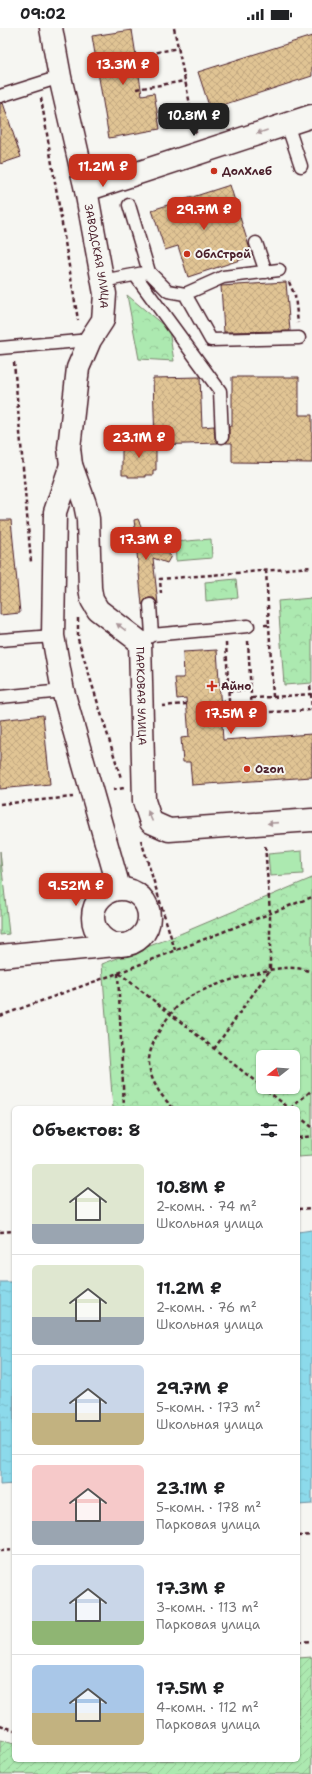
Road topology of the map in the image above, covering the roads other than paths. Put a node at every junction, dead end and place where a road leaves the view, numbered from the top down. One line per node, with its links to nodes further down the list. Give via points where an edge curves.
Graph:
1 (51, 28): 2 (street, ЗАВОДСКАЯ УЛИЦА)
2 (60, 77): 3 (lane); 7 (street, ЗАВОДСКАЯ УЛИЦА)
3 (0, 96)
4 (312, 116): 5 (street)
5 (287, 124): 6 (lane); 7 (street, one-way to 7)
6 (301, 166)
7 (86, 190): 14 (street, ЗАВОДСКАЯ УЛИЦА)
8 (129, 205): 11 (lane)
9 (256, 243): 12 (lane)
10 (279, 270): 12 (lane)
11 (149, 272): 13 (lane); 15 (lane, via 168,291)
12 (266, 272): 15 (lane, via 223,277)
13 (135, 275): 14 (lane); 19 (lane, via 220,391)
14 (102, 282): 17 (street, ЗАВОДСКАЯ УЛИЦА, via 102,320)
15 (185, 294): 16 (lane, via 211,340)
16 (299, 338)
17 (86, 340): 18 (lane); 20 (street, ПАРКОВАЯ УЛИЦА, via 78,368 69,448)
18 (0, 348)
19 (222, 437)
20 (71, 465): 23 (street, via 55,512); 24 (street, ПАРКОВАЯ УЛИЦА, one-way to 20, via 98,610 92,600 88,519)
21 (150, 608): 24 (lane)
22 (248, 626): 24 (lane)
23 (53, 636): 25 (lane); 26 (street)
24 (146, 638): 28 (street, ПАРКОВАЯ УЛИЦА, one-way to 24, via 169,830 151,822 144,801)
25 (0, 640)
26 (63, 691): 27 (lane); 29 (street)
27 (0, 697)
28 (312, 820)
29 (119, 888): 30 (street, via 103,894 93,910 92,919 100,936); 30 (street, via 136,892 142,898 147,906 148,923 145,931 133,943)
30 (115, 945): 31 (street)
31 (0, 956)

